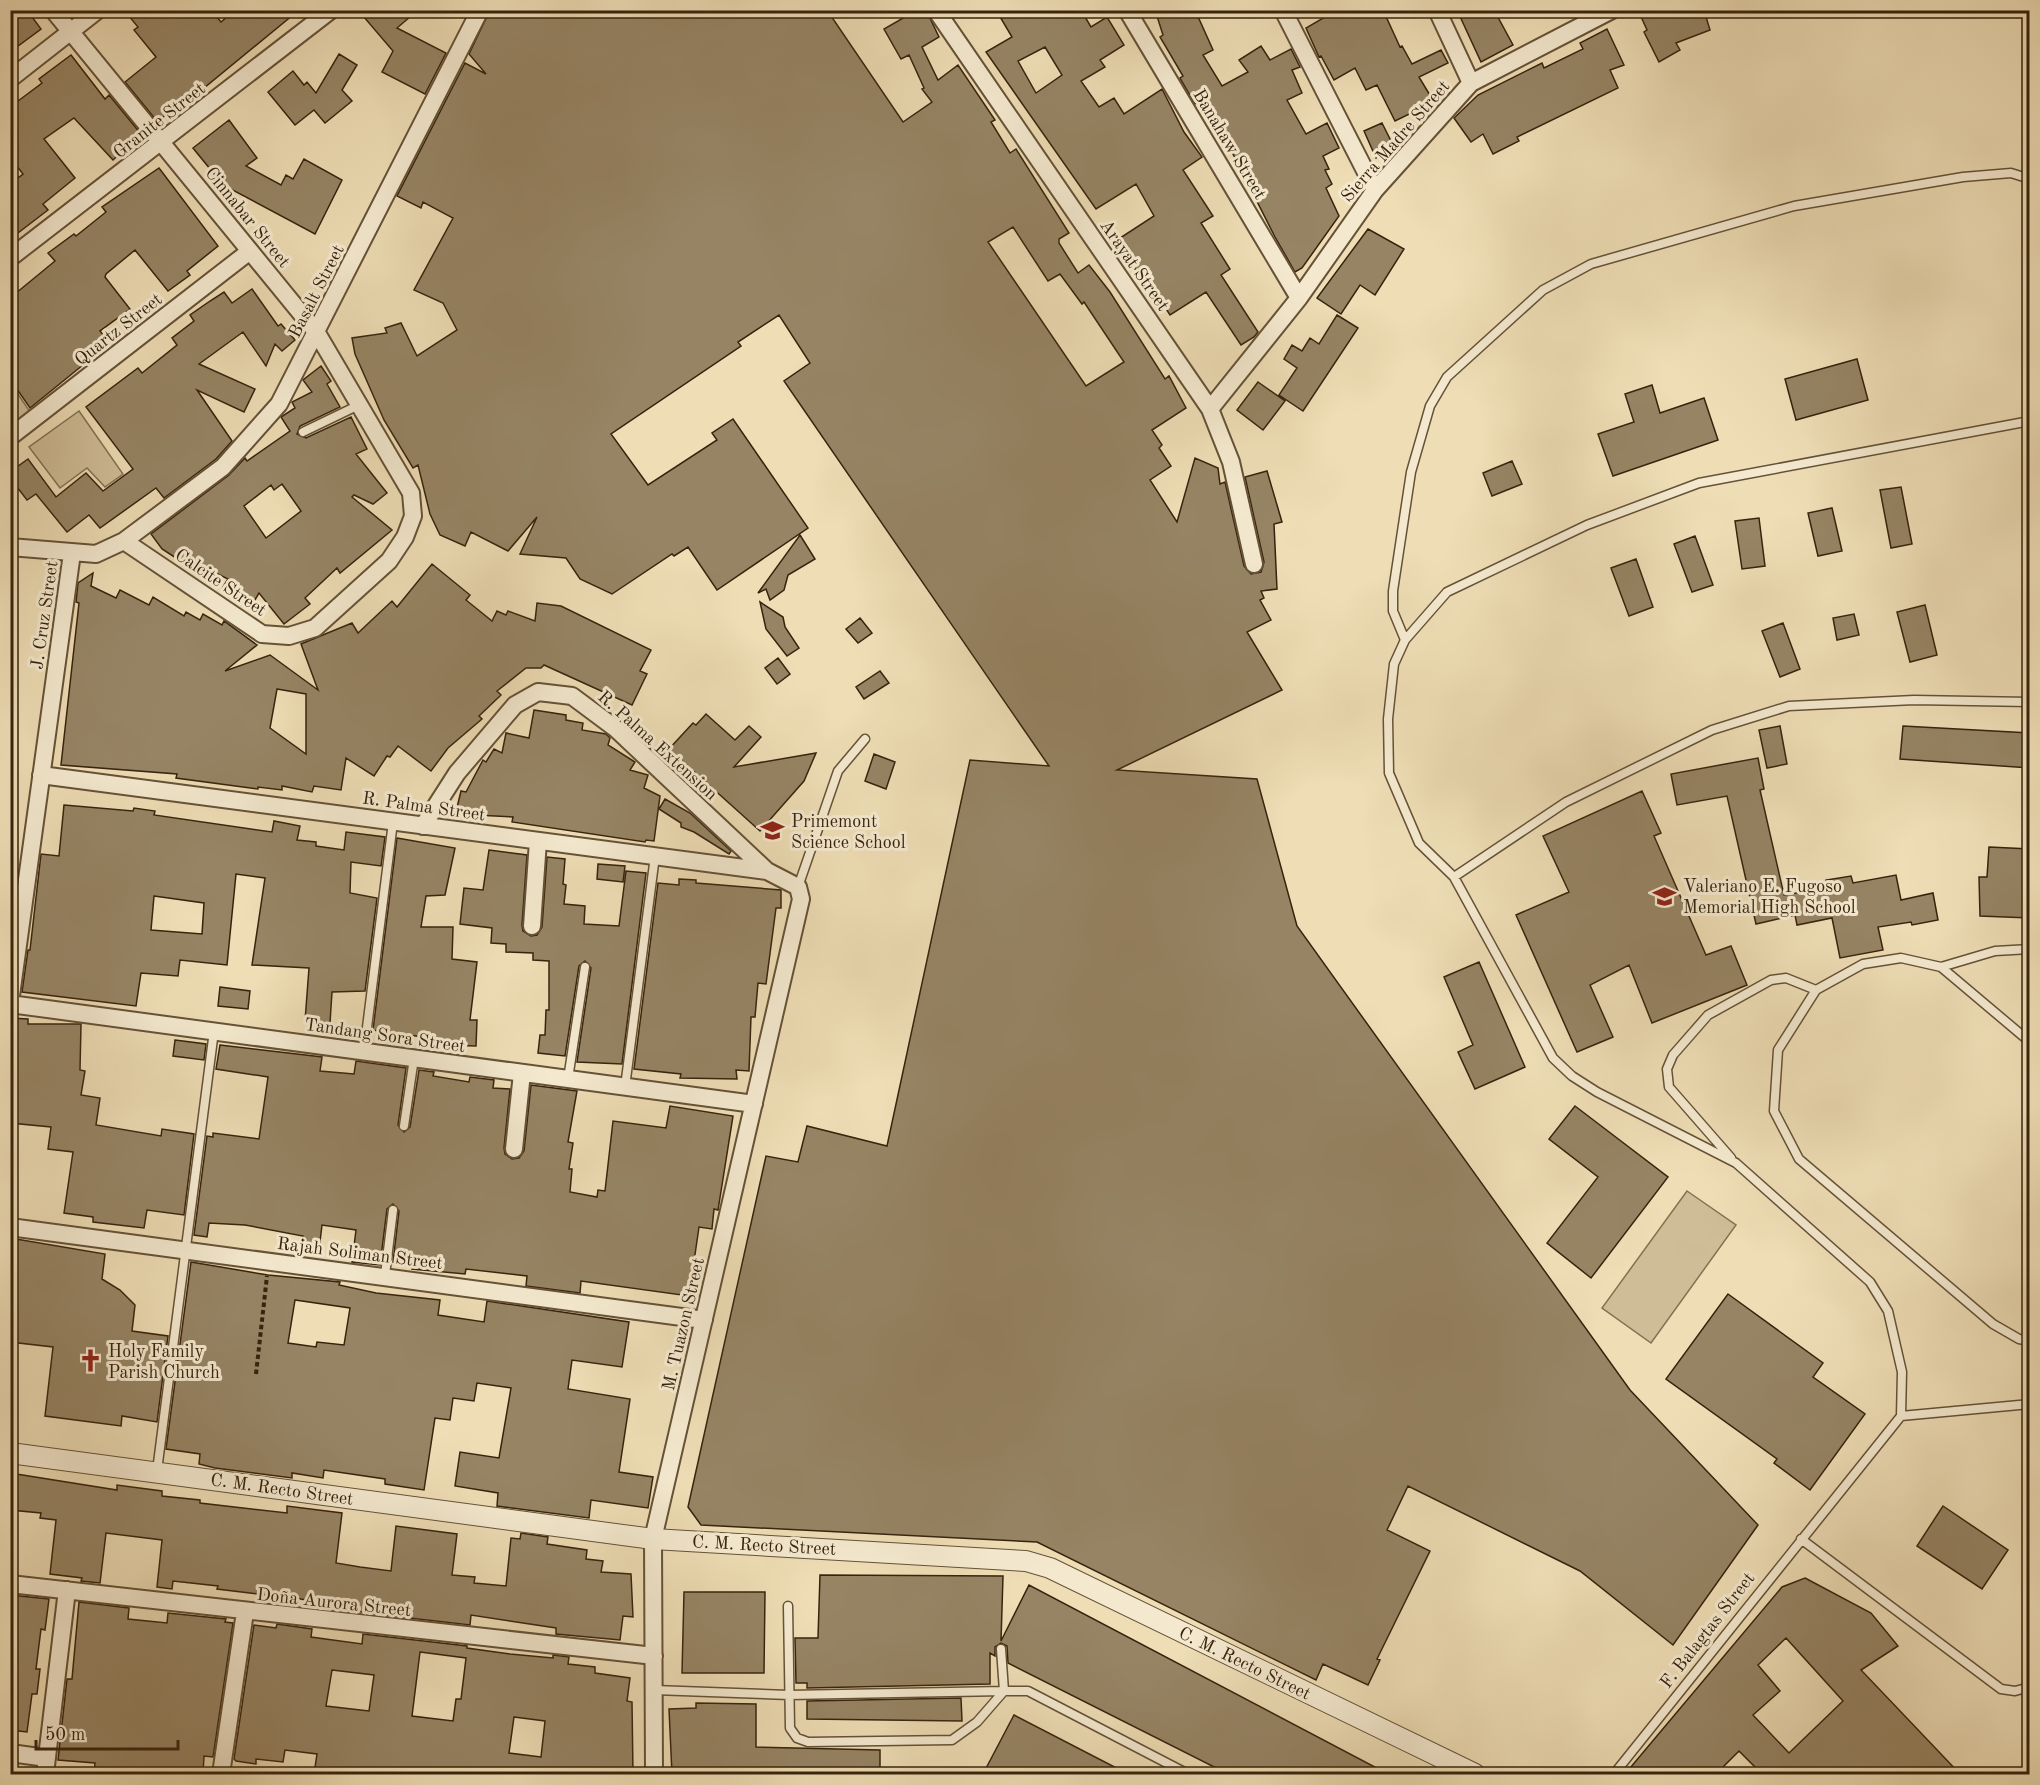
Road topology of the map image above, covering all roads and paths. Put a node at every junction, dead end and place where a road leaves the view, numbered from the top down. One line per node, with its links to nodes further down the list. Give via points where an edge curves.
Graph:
1 (53, 10): 11 (street, Cinnabar Street)
2 (98, 10): 11 (street)
3 (331, 10): 14 (street, Granite Street)
4 (480, 10): 20 (street, Basalt Street)
5 (936, 10): 22 (street, Arayat Street)
6 (1127, 10): 19 (street, Banahaw Street)
7 (1283, 10): 16 (street)
8 (1437, 10): 13 (street)
9 (1612, 10): 10 (street, Sierra Madre Street)
10 (1594, 14): 13 (street, Sierra Madre Street)
11 (71, 32): 12 (street); 14 (street, Cinnabar Street)
12 (10, 79)
13 (1471, 83): 16 (street, Sierra Madre Street)
14 (162, 143): 17 (street, Cinnabar Street); 18 (street, Granite Street)
15 (2030, 179): 31 (lane, via 2011,173 1963,177 1794,206 1591,264 1543,290 1447,377 1430,406 1411,472 1393,591 1393,611)
16 (1375, 190): 19 (street, Sierra Madre Street)
17 (250, 251): 20 (street, Cinnabar Street); 25 (street, Quartz Street)
18 (10, 258)
19 (1299, 298): 22 (street, Sierra Madre Street)
20 (317, 333): 21 (street, Cinnabar Street); 27 (street, Basalt Street, via 279,404 223,467)
21 (359, 405): 24 (lane); 26 (street, Cinnabar Street)
22 (1210, 409): 30 (street, Arayat Street, via 1231,462)
23 (2030, 421): 31 (lane, via 1699,483 1587,525 1447,592)
24 (303, 432)
25 (10, 436)
26 (411, 493): 27 (street, Calcite Street, via 413,516 389,561 315,628 289,636 262,634)
27 (124, 541): 29 (street, via 96,554)
28 (10, 547): 29 (street)
29 (72, 553): 34 (street, J. Cruz Street)
30 (1254, 564)
31 (1405, 640): 40 (lane, via 1394,664 1388,719 1389,773 1419,843)
32 (2030, 702): 40 (lane, via 1914,700 1788,706 1712,730 1566,802)
33 (866, 739): 41 (lane, via 838,771)
34 (41, 775): 35 (street, R. Palma Street); 47 (street, J. Cruz Street)
35 (393, 822): 36 (street, R. Palma Street); 50 (lane)
36 (423, 826): 37 (street, R. Palma Street); 39 (street, R. Palma Extension, via 457,773 515,705 538,692 572,696 615,728)
37 (538, 841): 38 (street, R. Palma Street); 42 (street)
38 (655, 856): 39 (street, R. Palma Street); 54 (lane)
39 (767, 871): 41 (street, R. Palma Street)
40 (1454, 877): 58 (lane, via 1552,1058 1572,1077 1597,1092)
41 (798, 887): 55 (street, M. Tuazon Street, via 801,899)
42 (532, 926)
43 (2030, 949): 45 (lane, via 1995,951)
44 (585, 967): 53 (lane)
45 (1941, 967): 46 (lane, via 1901,958 1863,964); 49 (lane)
46 (1816, 990): 58 (lane, via 1786,978 1771,980 1708,1015 1670,1062 1669,1087); 65 (lane, via 1778,1050 1774,1111 1799,1159 1993,1324)
47 (10, 1003): 48 (street, Tandang Sora Street)
48 (213, 1031): 50 (street, Tandang Sora Street); 61 (lane)
49 (2030, 1042)
50 (364, 1052): 51 (street, Tandang Sora Street)
51 (414, 1058): 52 (street, Tandang Sora Street); 56 (lane)
52 (522, 1073): 53 (street, Tandang Sora Street); 57 (street)
53 (568, 1079): 54 (street, Tandang Sora Street)
54 (625, 1087): 55 (street, Tandang Sora Street)
55 (754, 1104): 64 (street, M. Tuazon Street)
56 (404, 1126)
57 (514, 1149)
58 (1736, 1163): 68 (lane, via 1870,1282 1888,1311 1902,1372)
59 (393, 1210): 63 (lane)
60 (10, 1227): 61 (street, Rajah Soliman Street)
61 (183, 1251): 62 (street, Rajah Soliman Street); 70 (lane)
62 (268, 1261): 63 (street, Rajah Soliman Street); 66 (path)
63 (385, 1275): 64 (street, Rajah Soliman Street)
64 (704, 1320): 71 (street, M. Tuazon Street)
65 (2030, 1341)
66 (256, 1374)
67 (2030, 1404): 68 (lane)
68 (1901, 1416): 72 (lane, F. Balagtas Street)
69 (10, 1453): 71 (street, C. M. Recto Street)
70 (158, 1463)
71 (653, 1539): 78 (street, M. Tuazon Street); 88 (street, C. M. Recto Street, via 1026,1561 1050,1569)
72 (1801, 1539): 79 (lane, via 1995,1686 2011,1691); 89 (lane, F. Balagtas Street)
73 (10, 1584): 74 (street, Doña Aurora Street)
74 (67, 1590): 76 (street, Doña Aurora Street); 84 (street)
75 (788, 1606): 82 (lane)
76 (244, 1612): 78 (street, Doña Aurora Street); 85 (street)
77 (1001, 1649): 81 (lane)
78 (654, 1656): 80 (street, M. Tuazon Street)
79 (2030, 1687)
80 (654, 1690): 82 (lane); 86 (street, M. Tuazon Street)
81 (1004, 1691): 82 (lane); 82 (lane, via 977,1722 952,1740 808,1742 797,1738 790,1728); 87 (lane, via 1028,1691)
82 (789, 1695)
83 (10, 1753): 84 (street)
84 (46, 1766)
85 (221, 1774)
86 (654, 1774)
87 (1188, 1774)
88 (1475, 1774)
89 (1614, 1774)

